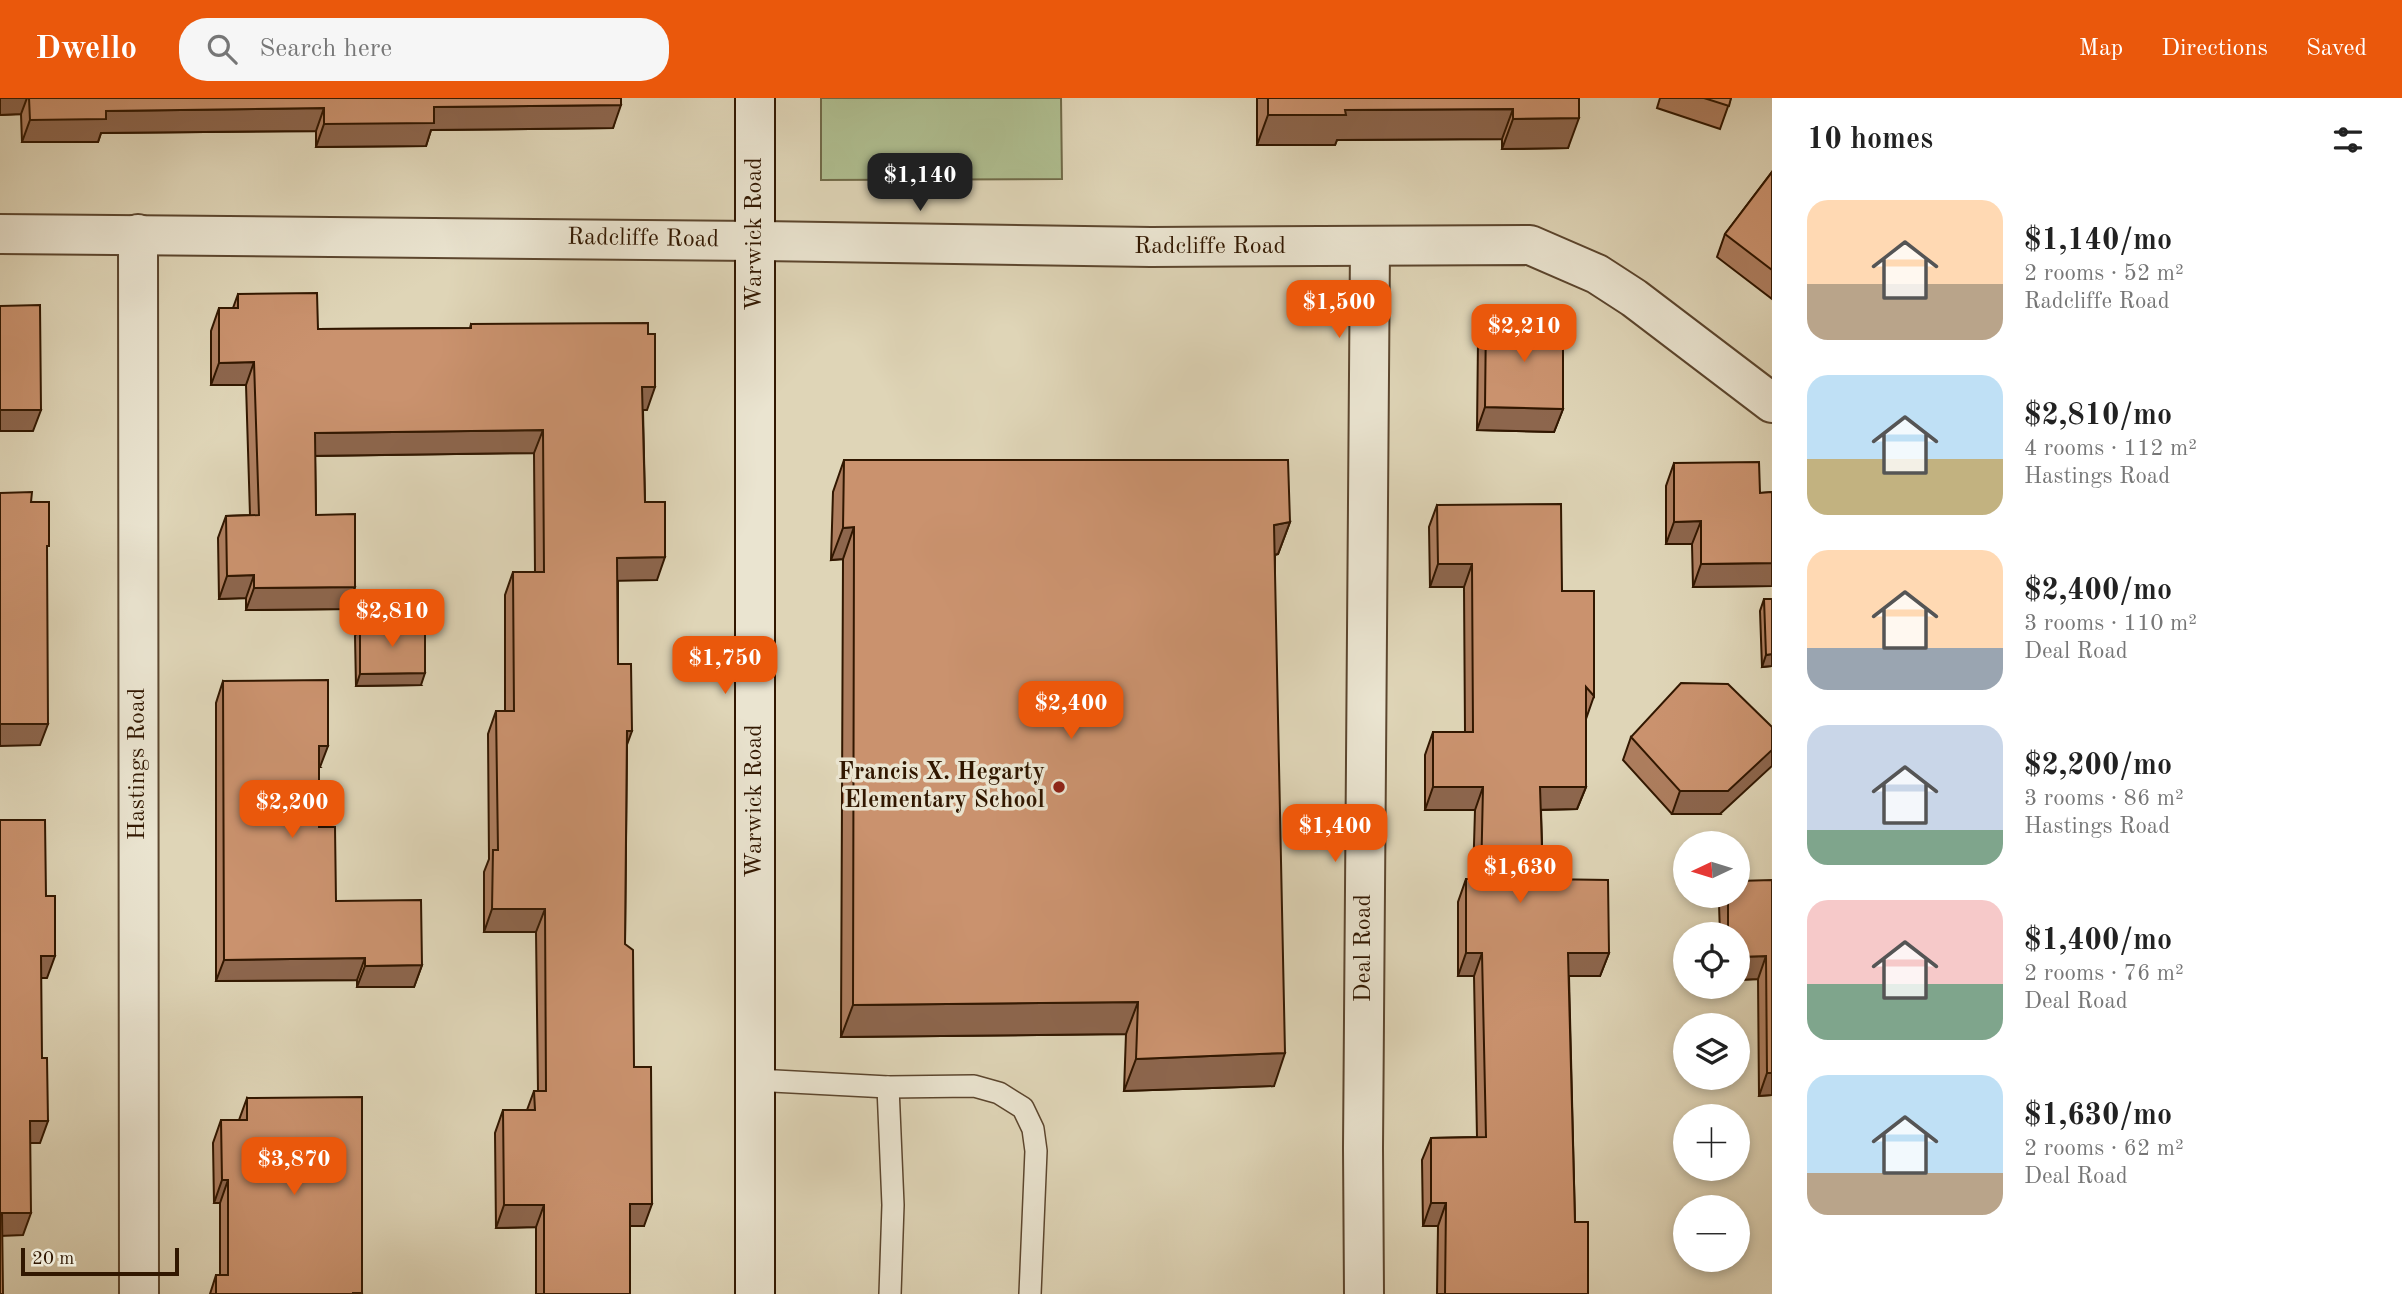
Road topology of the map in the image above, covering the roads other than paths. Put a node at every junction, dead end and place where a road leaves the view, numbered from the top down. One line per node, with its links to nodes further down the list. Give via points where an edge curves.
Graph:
1 (755, 98): 4 (street, Warwick Road)
2 (0, 234): 3 (street, Radcliffe Road)
3 (138, 234): 4 (street, Radcliffe Road); 9 (street, Hastings Road)
4 (755, 240): 5 (street, Radcliffe Road); 7 (street, Warwick Road)
5 (1370, 247): 6 (street, Radcliffe Road, via 1530,245 1597,274 1634,298); 13 (street, Deal Road)
6 (1772, 404)
7 (755, 1080): 8 (lane); 10 (street, Warwick Road)
8 (888, 1087): 11 (lane, via 893,1205); 12 (lane, via 974,1086 999,1093 1023,1108 1036,1151)
9 (139, 1294)
10 (755, 1294)
11 (890, 1294)
12 (1030, 1294)
13 (1364, 1294)

